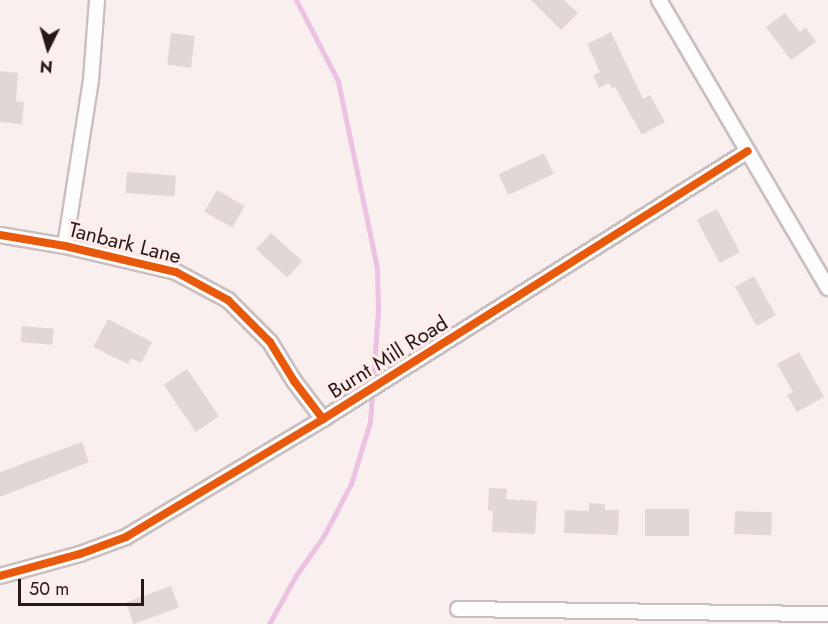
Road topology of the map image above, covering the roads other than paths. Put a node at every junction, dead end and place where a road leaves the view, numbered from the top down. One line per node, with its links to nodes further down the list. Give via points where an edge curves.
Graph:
1 (97, 0): 5 (street, via 91,80)
2 (659, 0): 3 (street)
3 (748, 151): 6 (street); 7 (street, Burnt Mill Road)
4 (0, 235): 5 (street, Tanbark Lane)
5 (65, 246): 7 (street, Tanbark Lane, via 176,272 228,300 270,342)
6 (828, 288)
7 (323, 419): 8 (street, Burnt Mill Road, via 126,537)
8 (0, 576)
9 (458, 609): 10 (street)
10 (828, 614)

